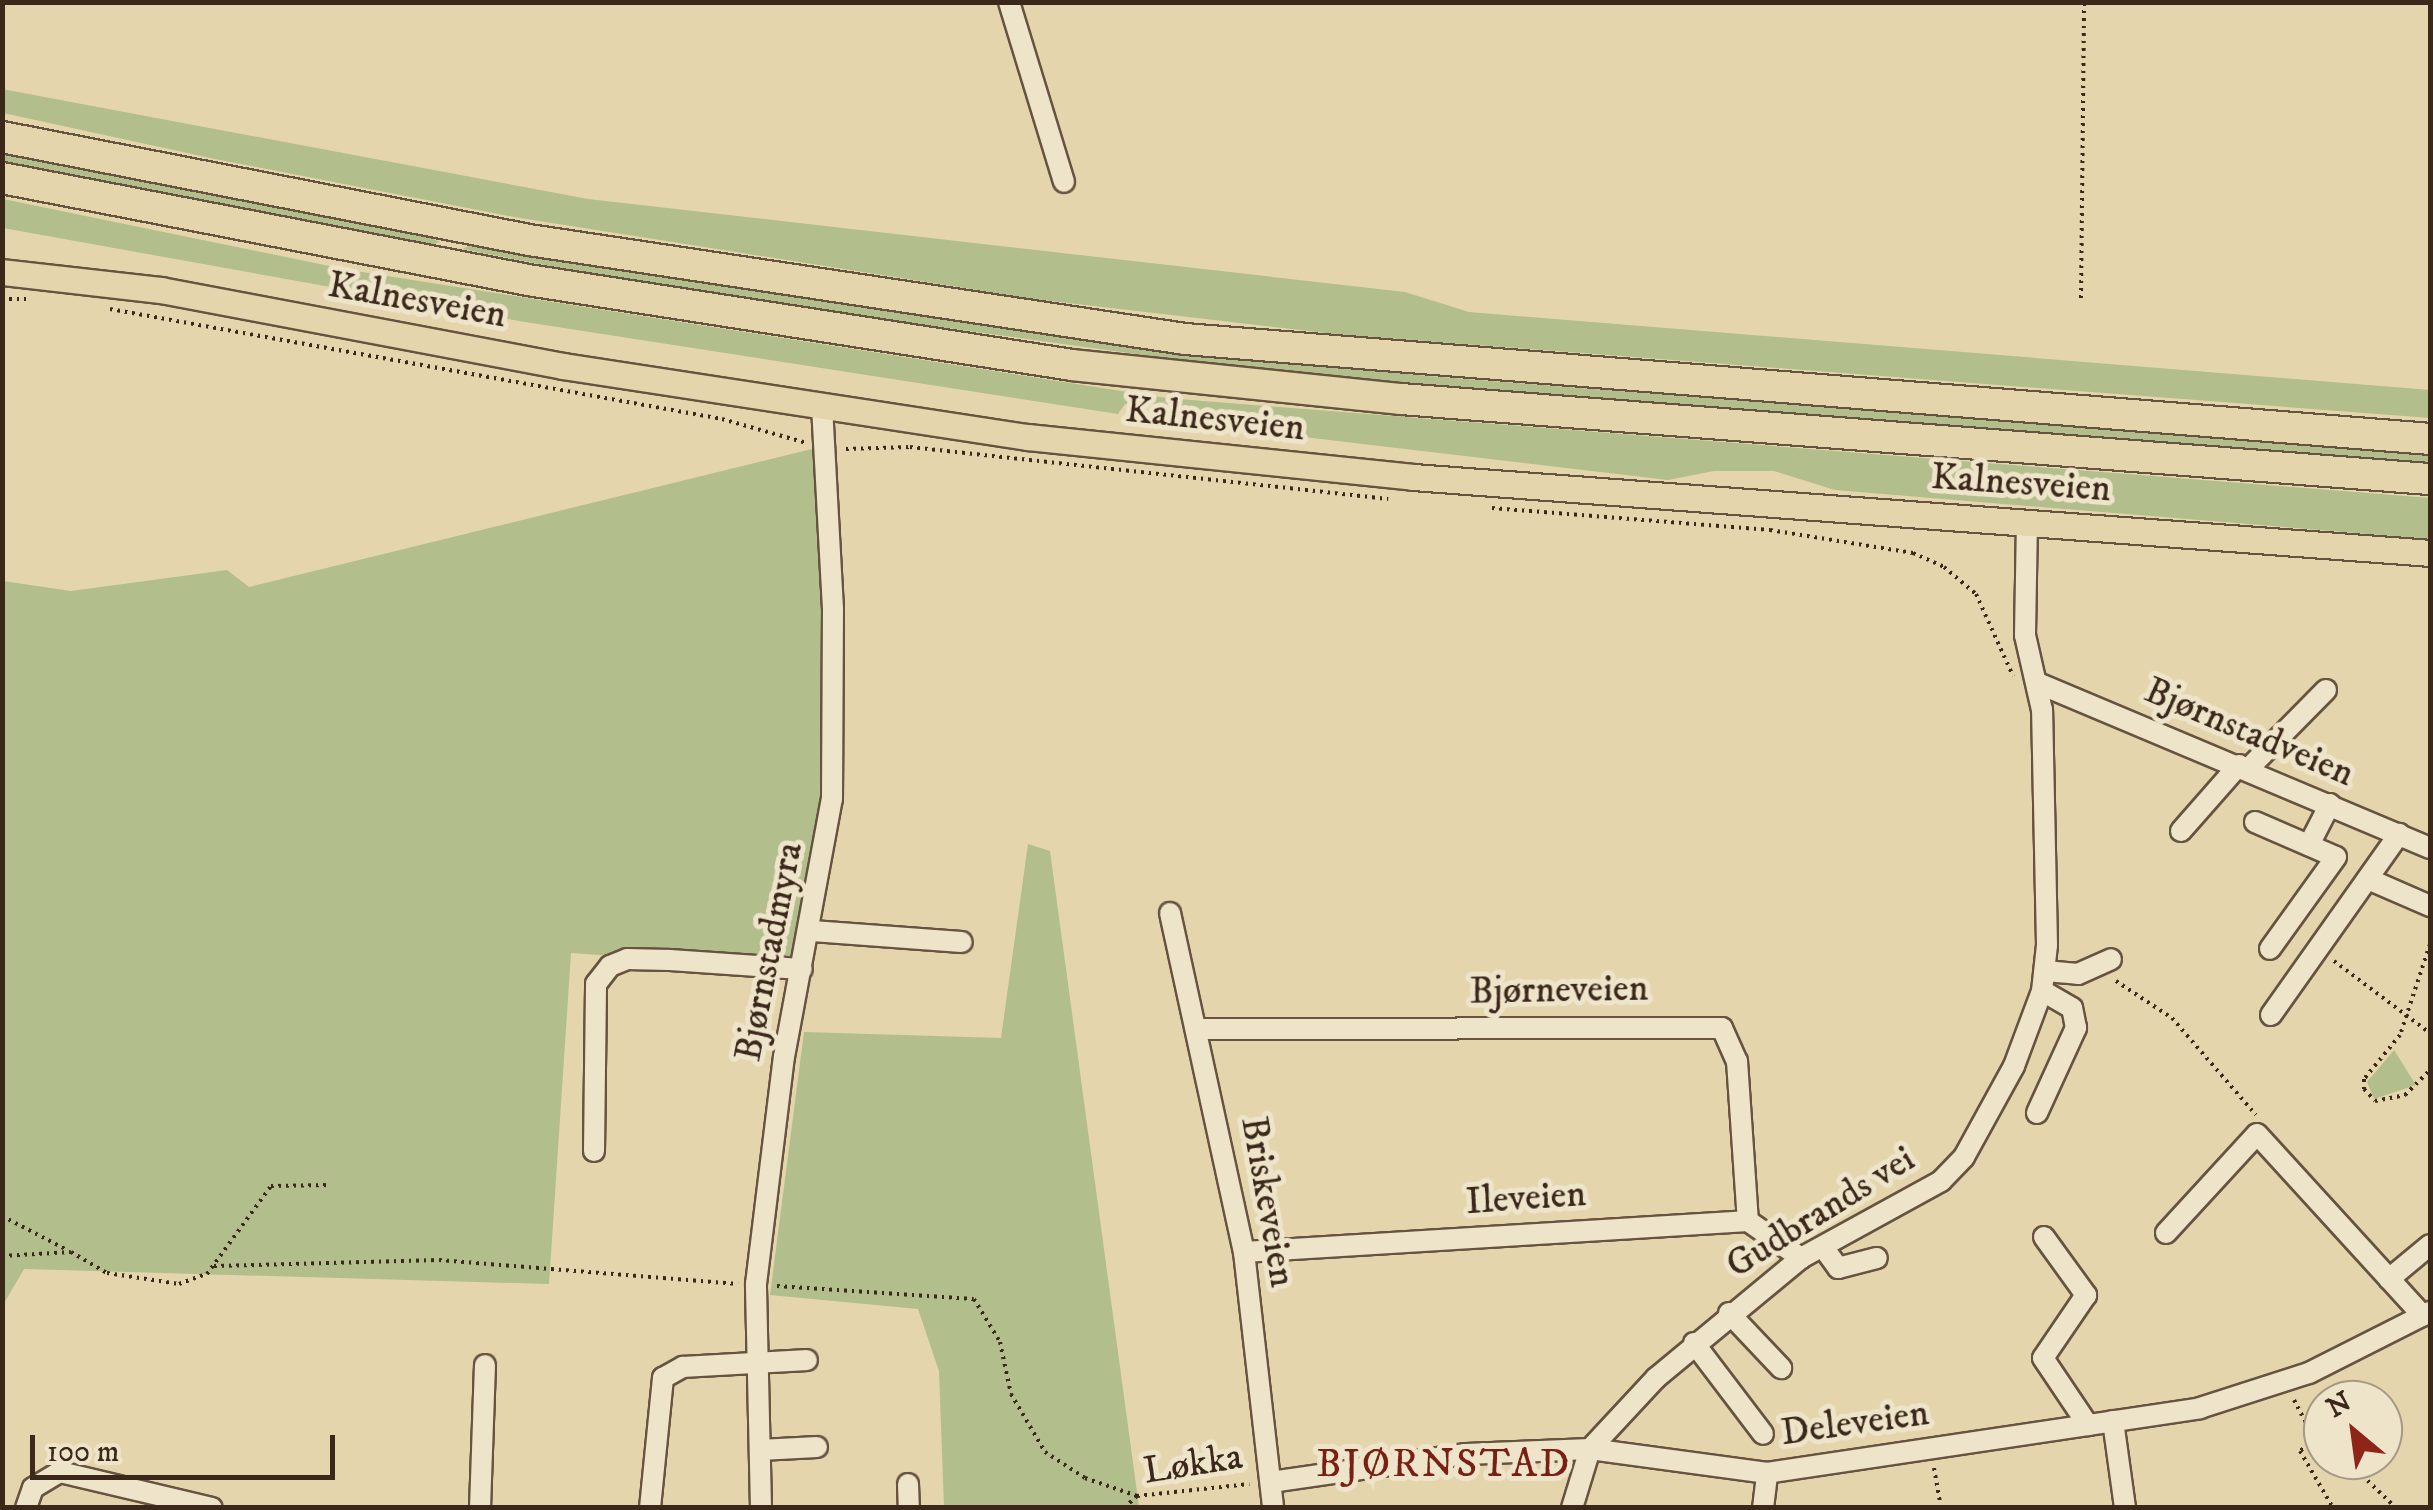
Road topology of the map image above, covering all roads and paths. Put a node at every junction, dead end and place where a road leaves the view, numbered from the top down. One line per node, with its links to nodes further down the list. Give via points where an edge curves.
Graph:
1 (1009, 2): 5 (street)
2 (2084, 2): 7 (path)
3 (2, 137): 9 (highway, via 547,243 1099,328 1350,355)
4 (2, 178): 10 (highway, via 528,280 1072,365 1401,399)
5 (1064, 182)
6 (2, 272): 8 (main road, Kalnesveien, via 161,290)
7 (2080, 298)
8 (822, 408): 11 (main road, Kalnesveien, via 1248,462); 27 (street, Bjørnstadmyra, via 834,706 830,814)
9 (2430, 438)
10 (2430, 479)
11 (2027, 522): 14 (main road, Kalnesveien); 15 (street, Gudbrands vei, via 2025,635)
12 (1904, 534): 13 (path)
13 (1902, 551)
14 (2430, 553)
15 (2040, 684): 17 (street, Bjørnstadveien); 34 (street, Gudbrands vei)
16 (2326, 690): 17 (street)
17 (2244, 767): 18 (street, Bjørnstadveien); 20 (street)
18 (2330, 804): 21 (street, Bjørnstadveien); 22 (street)
19 (2255, 822): 22 (street)
20 (2181, 831)
21 (2399, 834): 23 (street, Bjørnstadveien); 24 (street)
22 (2309, 845): 30 (street, via 2336,857)
23 (2430, 848)
24 (2368, 878): 25 (street); 31 (street)
25 (2430, 906)
26 (1170, 913): 37 (street, Briskeveien)
27 (812, 932): 28 (street); 33 (street, Bjørnstadmyra)
28 (962, 942)
29 (2430, 944): 35 (path)
30 (2270, 949)
31 (2318, 950): 35 (path); 36 (street)
32 (2104, 964): 34 (street); 41 (path, via 2172,1018 2256,1114)
33 (802, 969): 42 (street, via 641,959 610,966 596,984); 57 (street, Bjørnstadmyra)
34 (2043, 981): 40 (street, via 2072,1008 2076,1028); 49 (street, Gudbrands vei, via 2014,1066 1964,1156 1914,1200)
35 (2407, 1011): 38 (path); 39 (path, via 2400,1035 2364,1079 2364,1089 2375,1102 2405,1095)
36 (2271, 1014)
37 (1199, 1029): 45 (street, Bjørneveien, via 1722,1028 1736,1061); 51 (street, Briskeveien)
38 (2430, 1034)
39 (2430, 1070)
40 (2037, 1114)
41 (2257, 1134): 46 (street); 56 (street)
42 (594, 1151)
43 (329, 1185): 55 (path, via 284,1180 272,1186)
44 (2, 1216): 50 (path)
45 (1748, 1220): 51 (street, Ileveien); 53 (street)
46 (2166, 1232)
47 (2044, 1237): 68 (street, via 2083,1286 2086,1302 2052,1338 2043,1358)
48 (2430, 1245): 56 (street)
49 (1823, 1247): 53 (street, Gudbrands vei); 54 (street, via 1838,1268)
50 (71, 1252): 52 (path); 55 (path, via 107,1273 179,1284)
51 (1244, 1252): 77 (street, Briskeveien)
52 (2, 1256)
53 (1801, 1258): 58 (street, Gudbrands vei)
54 (1877, 1258)
55 (214, 1266): 57 (path, via 439,1260 531,1272)
56 (2389, 1280): 59 (street)
57 (756, 1284): 62 (street, Bjørnstadmyra); 79 (path, via 974,1299 1000,1342 1011,1394 1045,1452 1085,1478)
58 (1730, 1313): 60 (street, Gudbrands vei); 64 (street)
59 (2426, 1314): 65 (street, Deleveien)
60 (1694, 1342): 69 (street); 73 (street, Gudbrands vei)
61 (807, 1360): 62 (street)
62 (756, 1364): 72 (street, Bjørnstadmyra); 83 (street, via 683,1368 664,1378)
63 (485, 1365): 82 (street)
64 (1780, 1368)
65 (2288, 1381): 66 (path); 67 (street, Deleveien, via 2200,1408)
66 (2303, 1417)
67 (2113, 1421): 68 (street, Deleveien); 91 (street)
68 (2088, 1425): 71 (street, Deleveien)
69 (1763, 1434)
70 (817, 1447): 72 (street)
71 (1931, 1448): 74 (street, Deleveien); 90 (path)
72 (760, 1450): 84 (street, Bjørnstadmyra)
73 (1590, 1450): 74 (street, Deleveien); 77 (street, Deleveien, via 1466,1454); 88 (street, Gudbrands vei)
74 (1767, 1473): 89 (street)
75 (2317, 1480): 92 (path)
76 (2367, 1480): 93 (path)
77 (1271, 1482): 79 (path, Løkka); 87 (street, Briskeveien)
78 (908, 1484): 85 (street)
79 (1137, 1496): 86 (path, Løkka)
80 (26, 1508): 81 (street, via 33,1488 60,1472)
81 (212, 1508)
82 (480, 1508)
83 (650, 1508)
84 (761, 1508)
85 (909, 1508)
86 (1124, 1508)
87 (1273, 1508)
88 (1572, 1508)
89 (1763, 1508)
90 (1941, 1508)
91 (2125, 1508)
92 (2333, 1508)
93 (2396, 1508)

